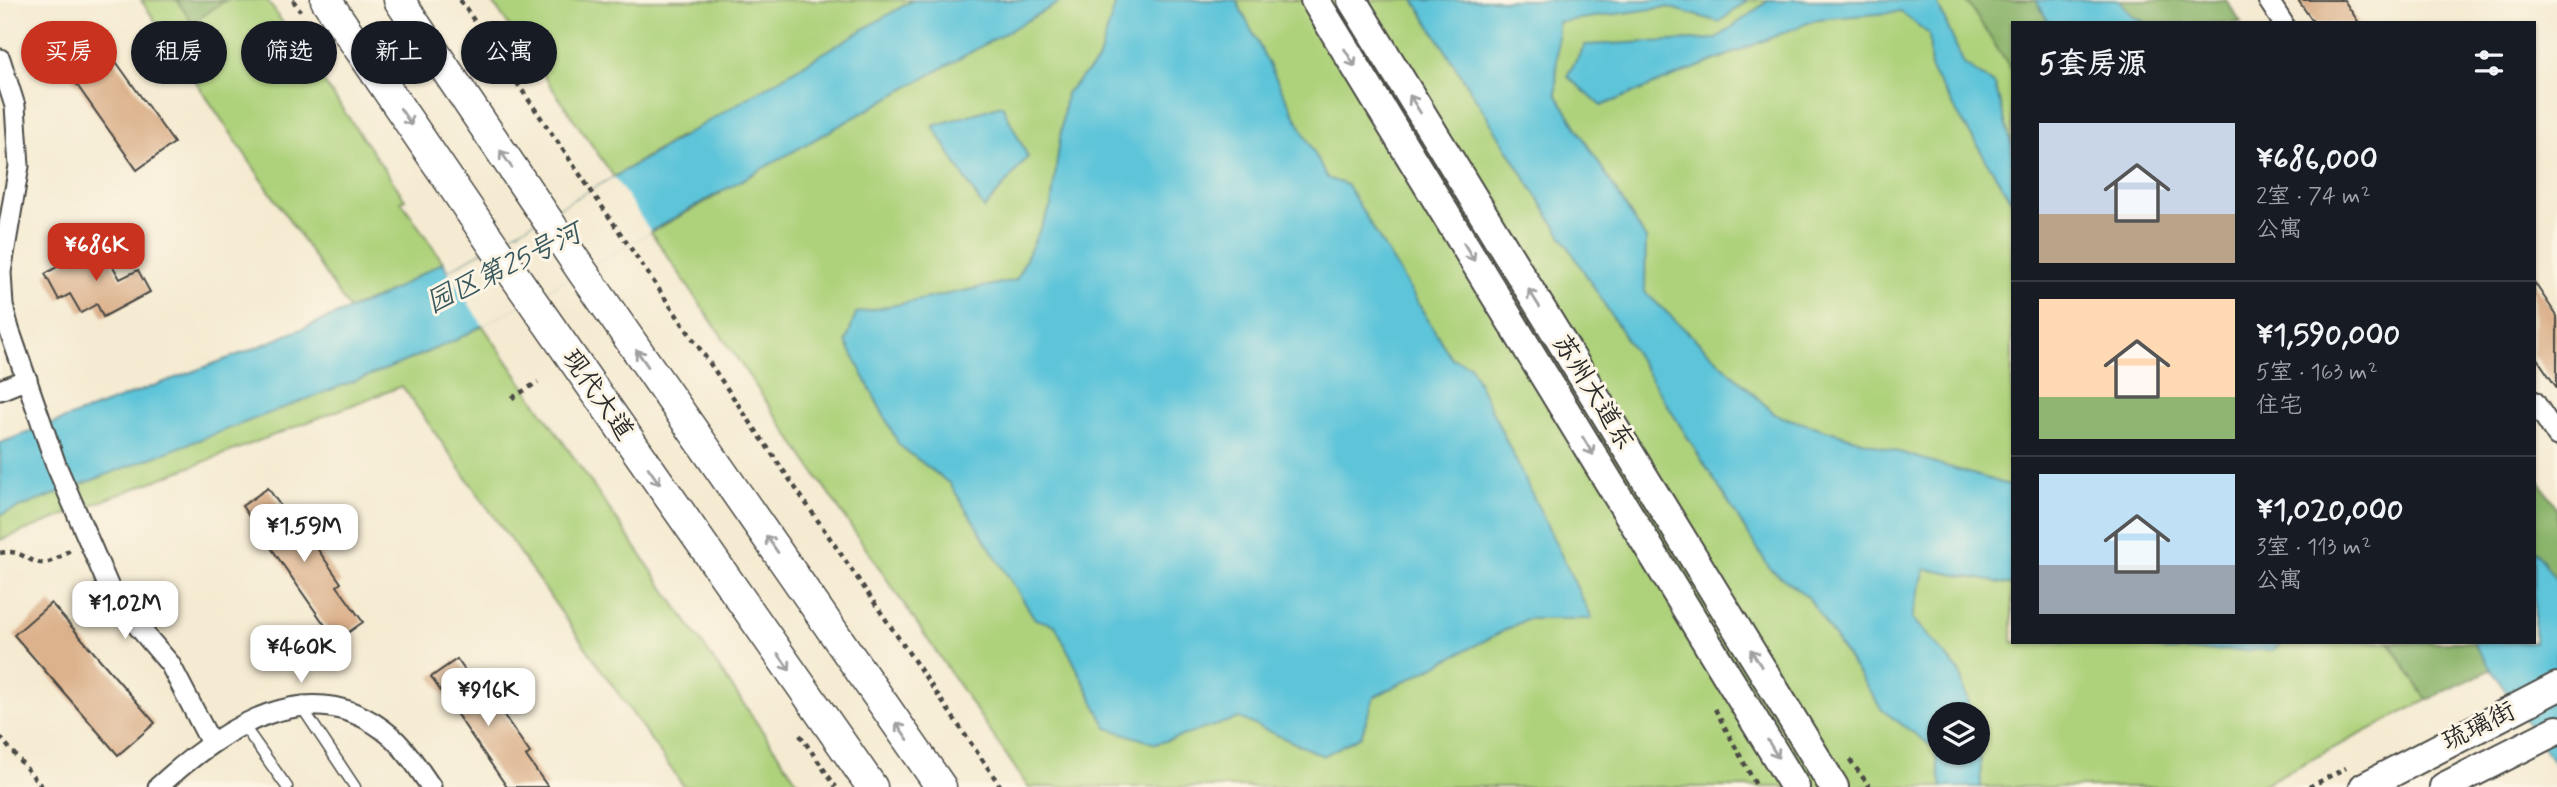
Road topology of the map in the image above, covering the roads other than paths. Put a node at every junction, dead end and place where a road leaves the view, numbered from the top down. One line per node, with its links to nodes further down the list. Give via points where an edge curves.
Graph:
1 (326, 0): 24 (main road, 现代大道, one-way to 24)
2 (398, 0): 25 (main road, one-way to 2)
3 (1315, 0): 26 (main road, 苏州大道东, one-way to 26)
4 (1352, 0): 27 (main road, 苏州大道东, one-way to 4)
5 (2268, 0): 6 (street)
6 (2282, 21)
7 (0, 59): 8 (street, via 15,106 19,166)
8 (0, 272): 9 (street, via 3,306)
9 (27, 379): 10 (street); 17 (street, via 56,465 111,592 170,664)
10 (0, 390)
11 (2536, 404): 12 (street)
12 (2557, 436)
13 (2557, 687): 18 (main road, 琉璃街)
14 (301, 706): 15 (street); 22 (lane); 23 (street, via 319,705 369,721 409,755)
15 (243, 725): 17 (street); 21 (lane)
16 (2548, 735): 19 (main road, 琉璃街)
17 (211, 743): 20 (street)
18 (2437, 748): 19 (main road); 28 (main road, 琉璃街)
19 (2454, 785)
20 (158, 787)
21 (286, 787)
22 (355, 787)
23 (431, 787)
24 (872, 787)
25 (941, 787)
26 (1795, 787)
27 (1834, 787)
28 (2364, 787)

